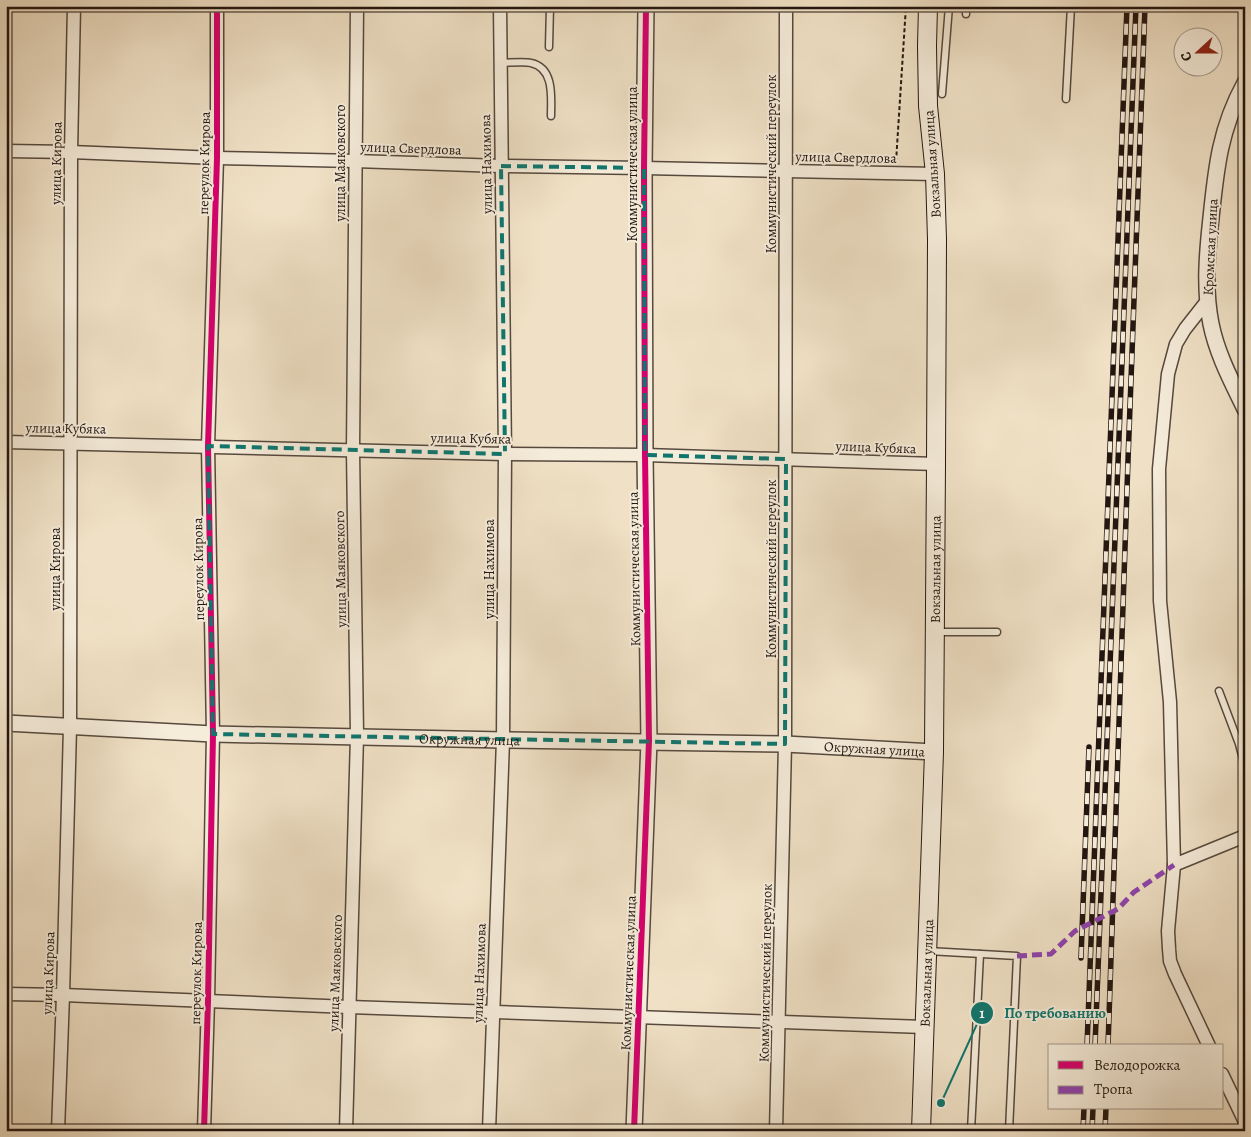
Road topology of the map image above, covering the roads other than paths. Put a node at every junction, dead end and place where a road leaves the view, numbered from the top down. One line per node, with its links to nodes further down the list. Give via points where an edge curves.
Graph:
1 (74, 6): 18 (street, улица Кирова)
2 (217, 6): 19 (street, переулок Кирова)
3 (357, 6): 20 (street, улица Маяковского)
4 (500, 6): 12 (street, улица Нахимова)
5 (550, 6): 11 (lane)
6 (646, 6): 22 (street, Коммунистическая улица)
7 (786, 6): 23 (street, Коммунистический переулок)
8 (928, 6): 24 (main road, Вокзальная улица, via 928,106)
9 (949, 6): 14 (lane)
10 (1071, 6): 15 (lane)
11 (549, 48)
12 (500, 63): 16 (lane, via 531,62 540,67 549,78); 21 (street, улица Нахимова)
13 (1244, 86): 25 (street, Кромская улица, via 1232,108 1217,164)
14 (942, 94)
15 (1066, 99)
16 (551, 116)
17 (6, 151): 18 (street, улица Свердлова)
18 (71, 152): 19 (street, улица Свердлова); 28 (street, улица Кирова)
19 (217, 158): 20 (street, улица Свердлова); 29 (street, переулок Кирова)
20 (355, 161): 21 (street, улица Свердлова); 30 (street, улица Маяковского)
21 (501, 166): 22 (street, улица Свердлова); 31 (street, улица Нахимова)
22 (644, 168): 23 (street, улица Свердлова); 32 (street, Коммунистическая улица)
23 (786, 171): 24 (street, улица Свердлова); 33 (street, Коммунистический переулок)
24 (935, 174): 34 (main road, Вокзальная улица)
25 (1207, 301): 26 (street, Кромская улица, via 1217,344); 48 (street, via 1176,344 1168,374 1159,470 1160,600 1170,702)
26 (1245, 409)
27 (6, 442): 28 (street, улица Кубяка)
28 (70, 443): 29 (street, улица Кубяка); 39 (street, улица Кирова)
29 (208, 446): 30 (street, улица Кубяка); 40 (street, переулок Кирова)
30 (353, 450): 31 (street, улица Кубяка); 41 (street, улица Маяковского)
31 (505, 454): 32 (street, улица Кубяка); 42 (street, улица Нахимова)
32 (645, 455): 33 (street, улица Кубяка); 43 (street, Коммунистическая улица)
33 (786, 459): 34 (street, улица Кубяка); 44 (street, Коммунистический переулок)
34 (936, 464): 35 (main road, Вокзальная улица)
35 (935, 632): 36 (lane); 45 (main road, Вокзальная улица)
36 (997, 632)
37 (1219, 691): 46 (lane, via 1239,744)
38 (6, 723): 39 (street, Окружная улица)
39 (70, 727): 40 (street, Окружная улица); 52 (street, улица Кирова)
40 (213, 734): 41 (street, Окружная улица); 53 (street, переулок Кирова)
41 (357, 736): 42 (street, Окружная улица); 54 (street, улица Маяковского)
42 (504, 740): 43 (street, Окружная улица); 55 (street, улица Нахимова)
43 (649, 741): 44 (street, Окружная улица); 56 (street, Коммунистическая улица)
44 (786, 744): 45 (street, Окружная улица); 57 (street, Коммунистический переулок)
45 (934, 752): 49 (main road, Вокзальная улица)
46 (1245, 776)
47 (1245, 836): 48 (street)
48 (1174, 865): 59 (street, via 1168,931 1170,961)
49 (927, 951): 50 (lane); 58 (main road, Вокзальная улица)
50 (980, 954): 69 (lane); 70 (lane, via 1017,956)
51 (6, 994): 52 (street)
52 (63, 995): 53 (street); 62 (street, улица Кирова)
53 (208, 1001): 54 (street); 63 (street, переулок Кирова)
54 (349, 1007): 55 (street); 64 (street, улица Маяковского)
55 (493, 1012): 56 (street); 65 (street, улица Нахимова)
56 (638, 1016): 57 (street); 66 (street, Коммунистическая улица)
57 (779, 1021): 58 (street); 67 (street, Коммунистический переулок)
58 (924, 1027): 68 (main road, Вокзальная улица)
59 (1208, 1044)
60 (1224, 1078): 61 (street)
61 (1245, 1122)
62 (58, 1131)
63 (204, 1131)
64 (346, 1131)
65 (489, 1131)
66 (634, 1131)
67 (776, 1131)
68 (921, 1131)
69 (971, 1131)
70 (1009, 1131)

